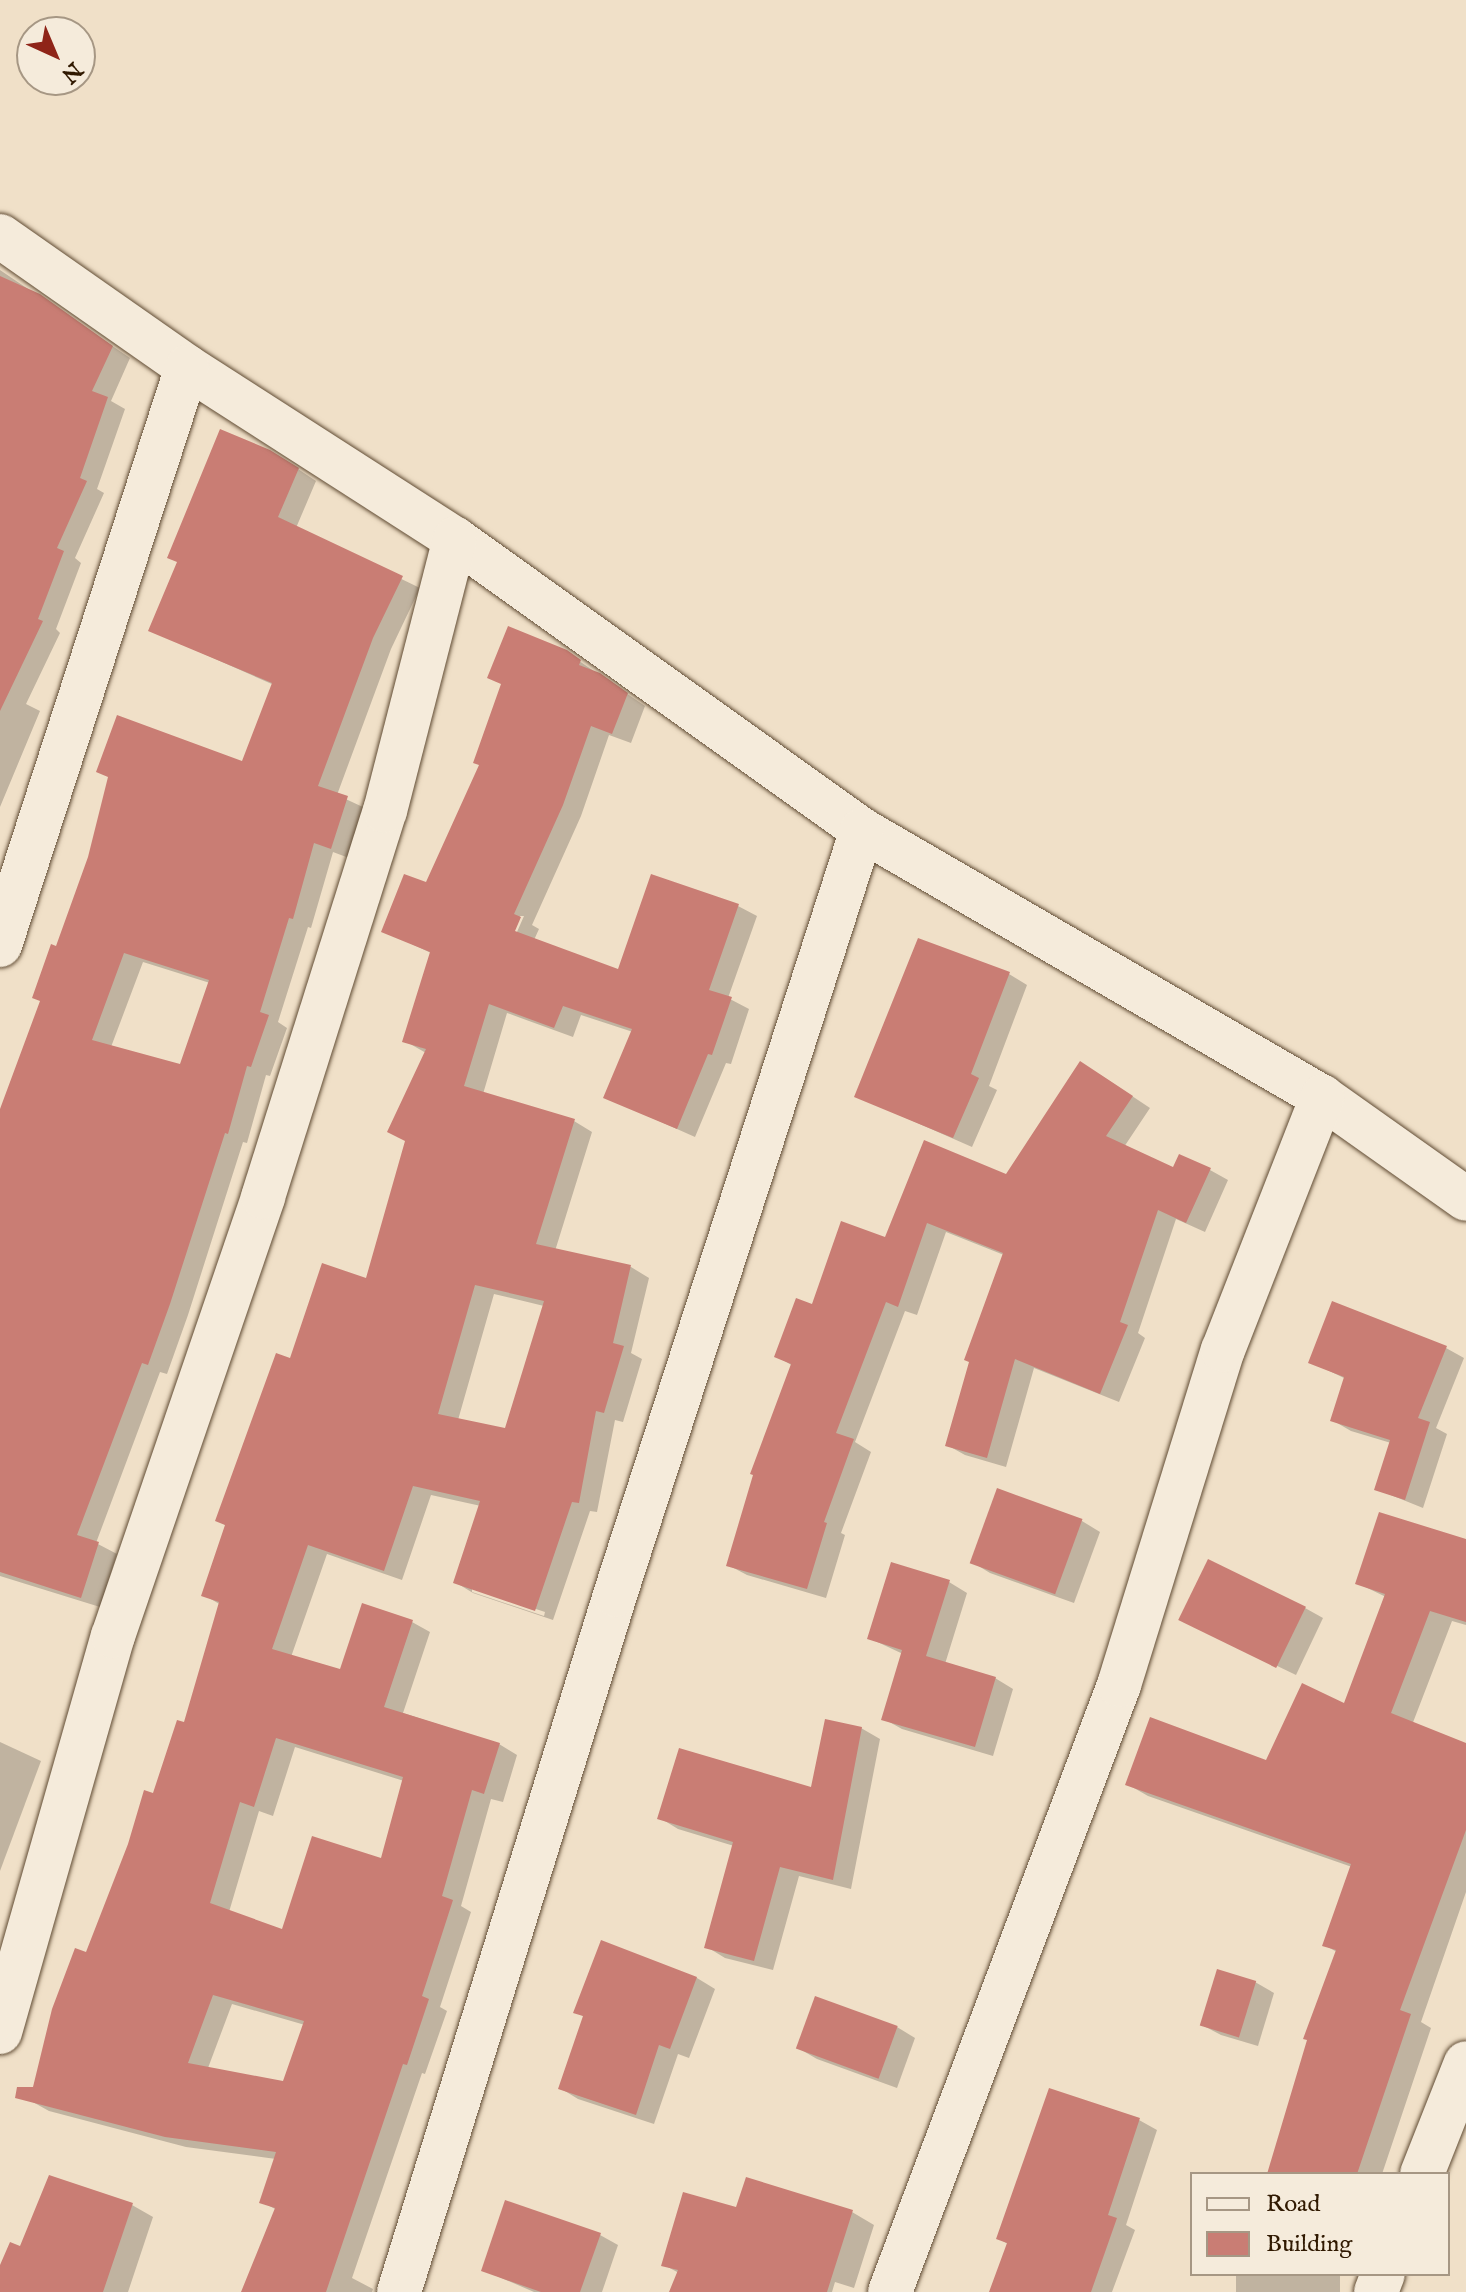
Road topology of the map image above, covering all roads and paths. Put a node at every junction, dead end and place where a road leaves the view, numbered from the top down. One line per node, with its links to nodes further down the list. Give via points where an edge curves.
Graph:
1 (0, 236): 2 (street)
2 (187, 367): 3 (street); 5 (street)
3 (455, 539): 4 (street); 8 (street, via 385,811 263,1197 113,1636)
4 (862, 830): 6 (street); 11 (street, via 615,1595)
5 (0, 945)
6 (1322, 1097): 7 (street); 12 (street, via 1223,1350 1119,1685)
7 (1466, 1199)
8 (0, 2032)
9 (1466, 2063): 10 (street)
10 (1423, 2172)
11 (399, 2292)
12 (890, 2292)

